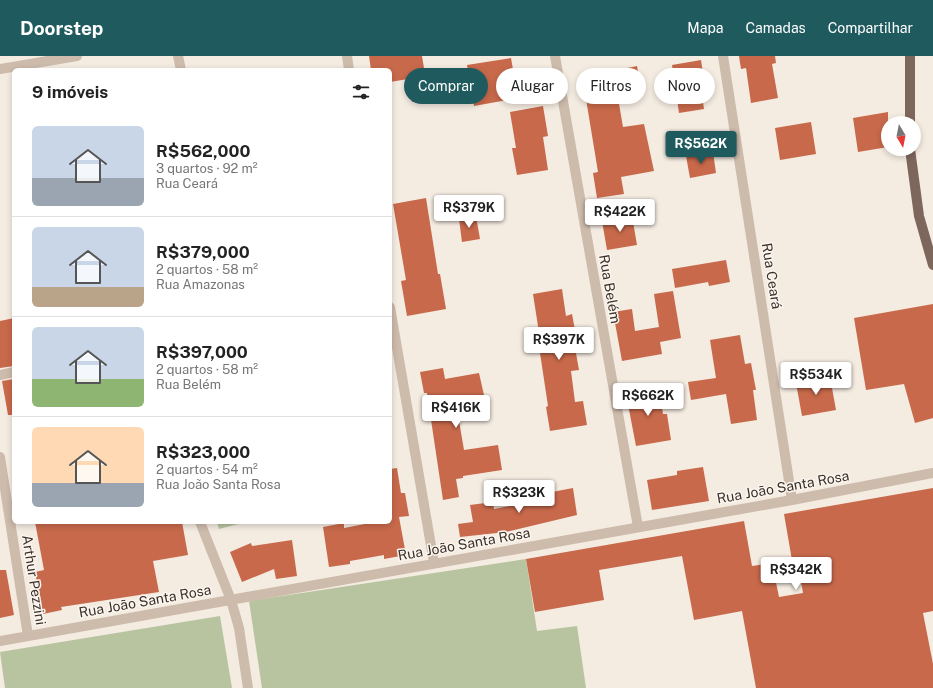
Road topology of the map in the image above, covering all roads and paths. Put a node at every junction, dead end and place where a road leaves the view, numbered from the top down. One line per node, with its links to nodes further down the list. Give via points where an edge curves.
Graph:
1 (14, 56): 9 (street)
2 (77, 56): 9 (street)
3 (178, 56): 10 (street)
4 (347, 56): 11 (street)
5 (555, 56): 23 (street, Rua Belém)
6 (724, 56): 21 (street, Rua Ceará)
7 (910, 56): 13 (main road)
8 (12, 68): 12 (street)
9 (17, 68)
10 (181, 68)
11 (349, 68)
12 (0, 69)
13 (910, 116)
14 (911, 156): 15 (main road, via 919,216)
15 (933, 265)
16 (392, 319): 24 (street)
17 (12, 372): 18 (street)
18 (0, 375)
19 (0, 457): 26 (street, Arthur Pezzini)
20 (933, 473): 21 (street, Rua João Santa Rosa)
21 (792, 500): 23 (street, Rua João Santa Rosa)
22 (201, 524): 25 (street)
23 (638, 527): 24 (street, Rua João Santa Rosa)
24 (434, 563): 25 (street, Rua João Santa Rosa)
25 (231, 600): 26 (street, Rua João Santa Rosa); 28 (street, via 239,628)
26 (28, 636): 27 (street, Rua João Santa Rosa)
27 (0, 641)
28 (248, 688)

